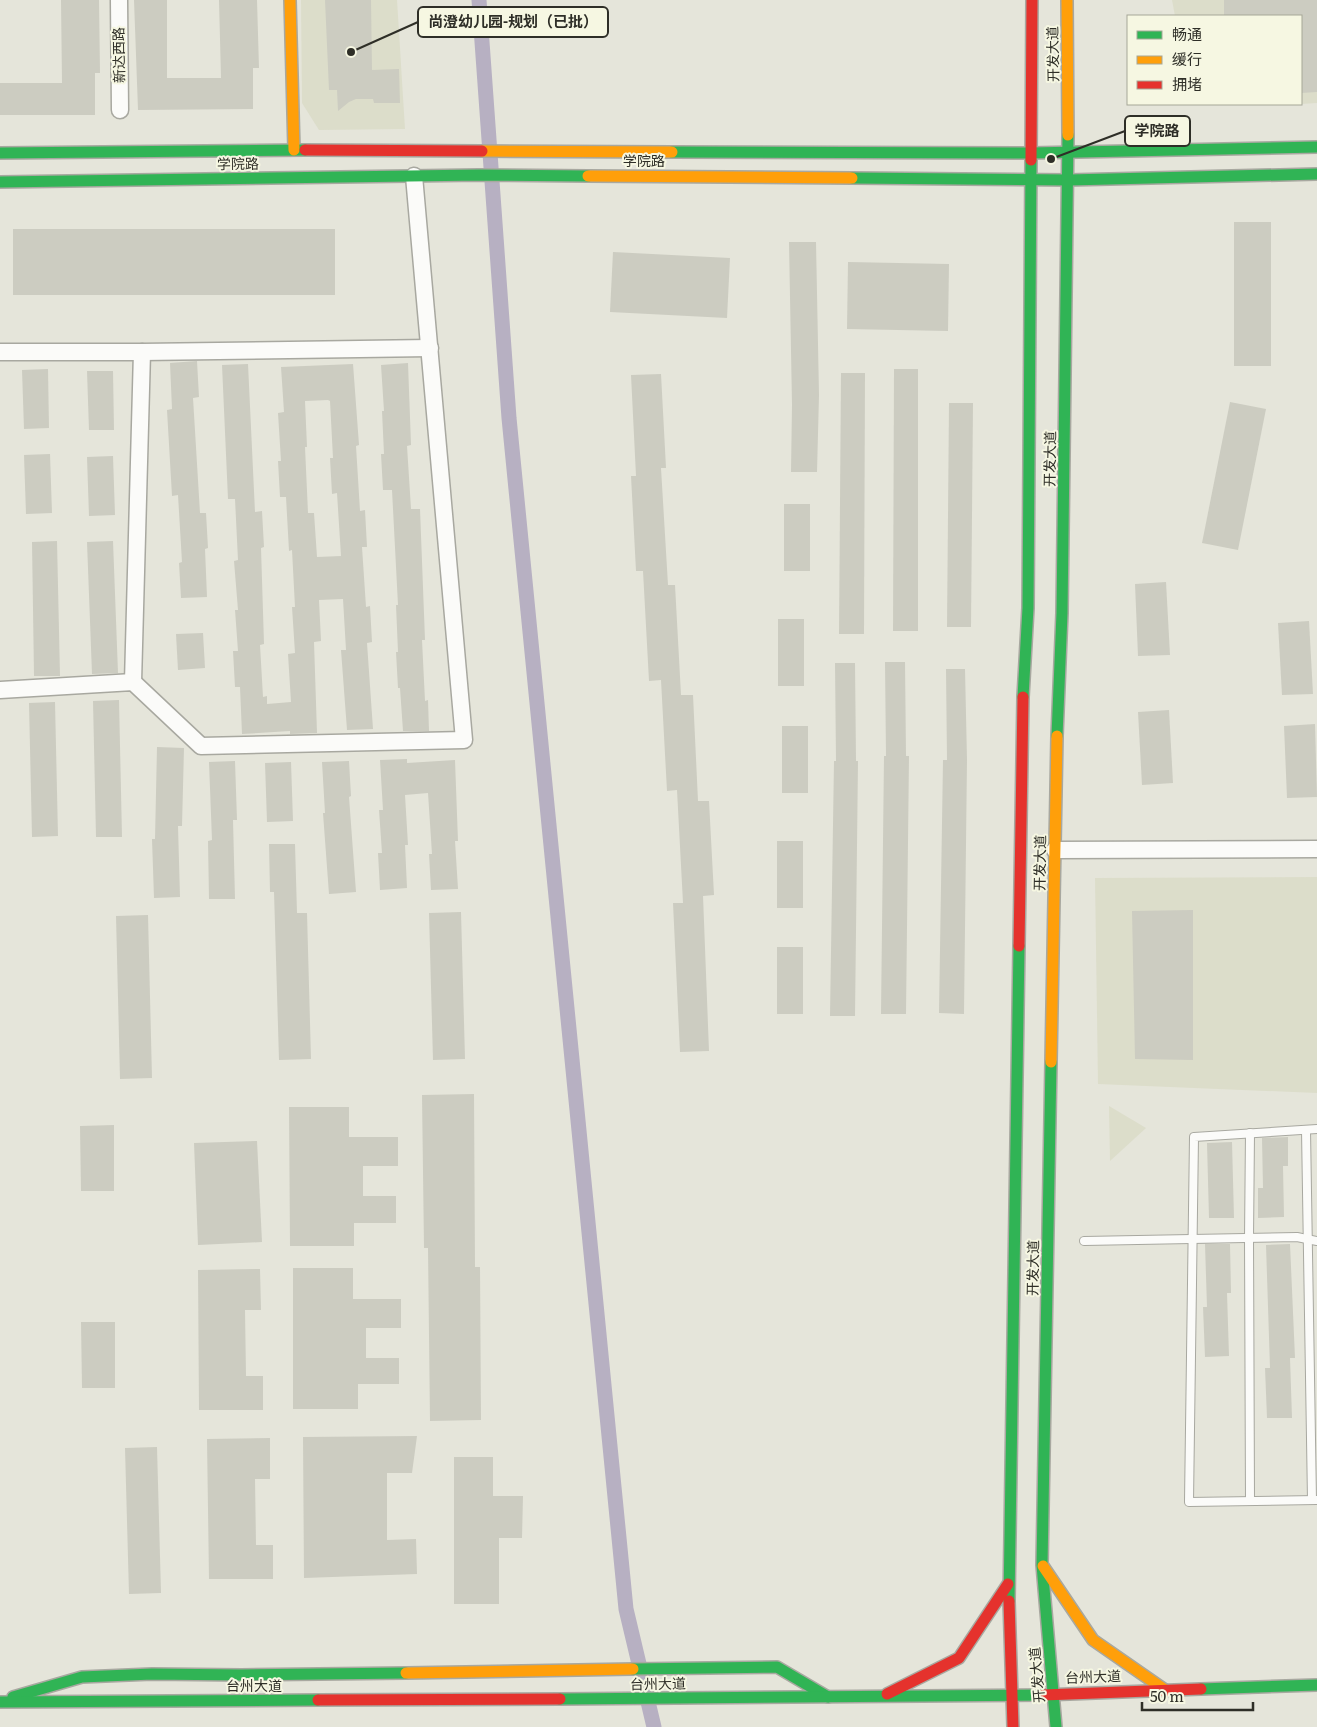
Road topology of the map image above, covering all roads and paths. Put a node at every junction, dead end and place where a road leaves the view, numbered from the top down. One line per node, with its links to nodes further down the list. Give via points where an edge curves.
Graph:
1 (119, 0): 5 (street, 新达西路)
2 (290, 0): 7 (main road)
3 (1032, 0): 10 (main road, 开发大道)
4 (1067, 0): 8 (main road, 开发大道)
5 (120, 110)
6 (1317, 147): 8 (main road, 学院路)
7 (294, 150): 9 (main road, 学院路); 10 (main road, 学院路)
8 (1069, 152): 10 (main road, 学院路); 14 (main road, 开发大道)
9 (0, 153)
10 (1031, 153): 13 (main road, 开发大道)
11 (1317, 174): 14 (main road, 学院路)
12 (414, 176): 13 (main road, 学院路); 15 (main road, 学院路); 16 (street)
13 (1032, 179): 14 (main road, 学院路); 34 (main road, 开发大道, via 1028,608 1022,705)
14 (1069, 180): 22 (main road, 开发大道)
15 (0, 182)
16 (430, 348): 18 (street); 19 (street, via 464,740 201,746)
17 (0, 352): 18 (street)
18 (142, 352): 19 (street)
19 (133, 682): 20 (street)
20 (0, 690)
21 (1317, 849): 22 (street)
22 (1055, 850): 33 (main road, 开发大道)
23 (1317, 1129): 24 (lane)
24 (1306, 1130): 25 (lane); 28 (lane)
25 (1250, 1133): 26 (lane); 27 (lane, via 1194,1137)
26 (1249, 1238): 27 (lane); 28 (lane, via 1297,1237); 32 (lane)
27 (1194, 1239): 29 (lane); 32 (lane, via 1190,1502)
28 (1307, 1240): 30 (lane); 31 (lane)
29 (1084, 1241)
30 (1317, 1242)
31 (1315, 1500): 32 (lane)
32 (1250, 1501)
33 (1042, 1565): 36 (main road, via 1093,1640); 37 (main road, 开发大道)
34 (1008, 1584): 38 (main road, 开发大道); 40 (main road, via 960,1658)
35 (1317, 1685): 36 (main road, 台州大道)
36 (1165, 1690): 37 (main road, 台州大道)
37 (1054, 1694): 38 (main road, 台州大道); 43 (main road, 开发大道)
38 (1011, 1696): 40 (main road, 台州大道); 42 (main road, 开发大道)
39 (828, 1697): 40 (main road, 台州大道); 41 (main road, 台州大道); 41 (main road, via 777,1667 143,1674 82,1677)
40 (883, 1697)
41 (0, 1701)
42 (1013, 1727)
43 (1056, 1727)

